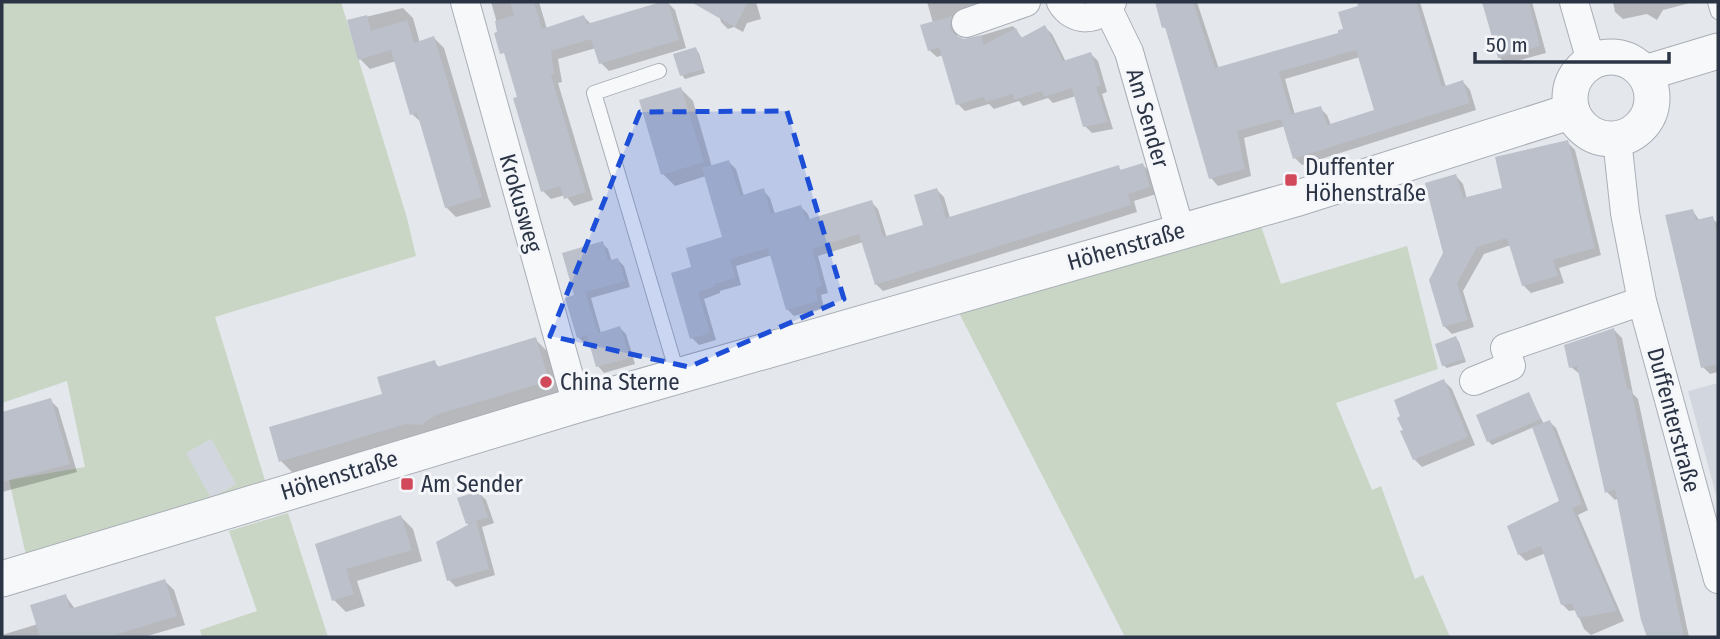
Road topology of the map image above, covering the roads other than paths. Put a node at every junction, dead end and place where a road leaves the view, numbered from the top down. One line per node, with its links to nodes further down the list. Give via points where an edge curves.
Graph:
1 (465, 2): 20 (street, Krokusweg)
2 (1026, 2): 8 (street)
3 (1061, 2): 6 (street, Am Sender, via 1081,18 1091,18)
4 (1574, 2): 10 (street)
5 (1715, 2): 7 (lane)
6 (1110, 5): 16 (street, Am Sender, via 1129,52)
7 (1718, 12)
8 (965, 23)
9 (1718, 51): 13 (street)
10 (1591, 61): 13 (street, via 1621,57 1634,63); 14 (street, via 1572,82)
11 (659, 71): 18 (lane, via 594,93)
12 (1718, 75): 13 (street)
13 (1649, 84): 15 (street, via 1647,119 1629,136)
14 (1572, 111): 15 (street, via 1582,127 1598,137); 16 (street, Höhenstraße, via 1295,199)
15 (1617, 139): 17 (street, Duffenterstraße)
16 (1180, 230): 18 (street, Höhenstraße)
17 (1642, 301): 19 (street, via 1505,348 1511,366); 22 (street, Duffenterstraße)
18 (678, 376): 20 (street, Höhenstraße)
19 (1474, 380)
20 (578, 405): 21 (street, Höhenstraße)
21 (2, 579)
22 (1718, 579)

